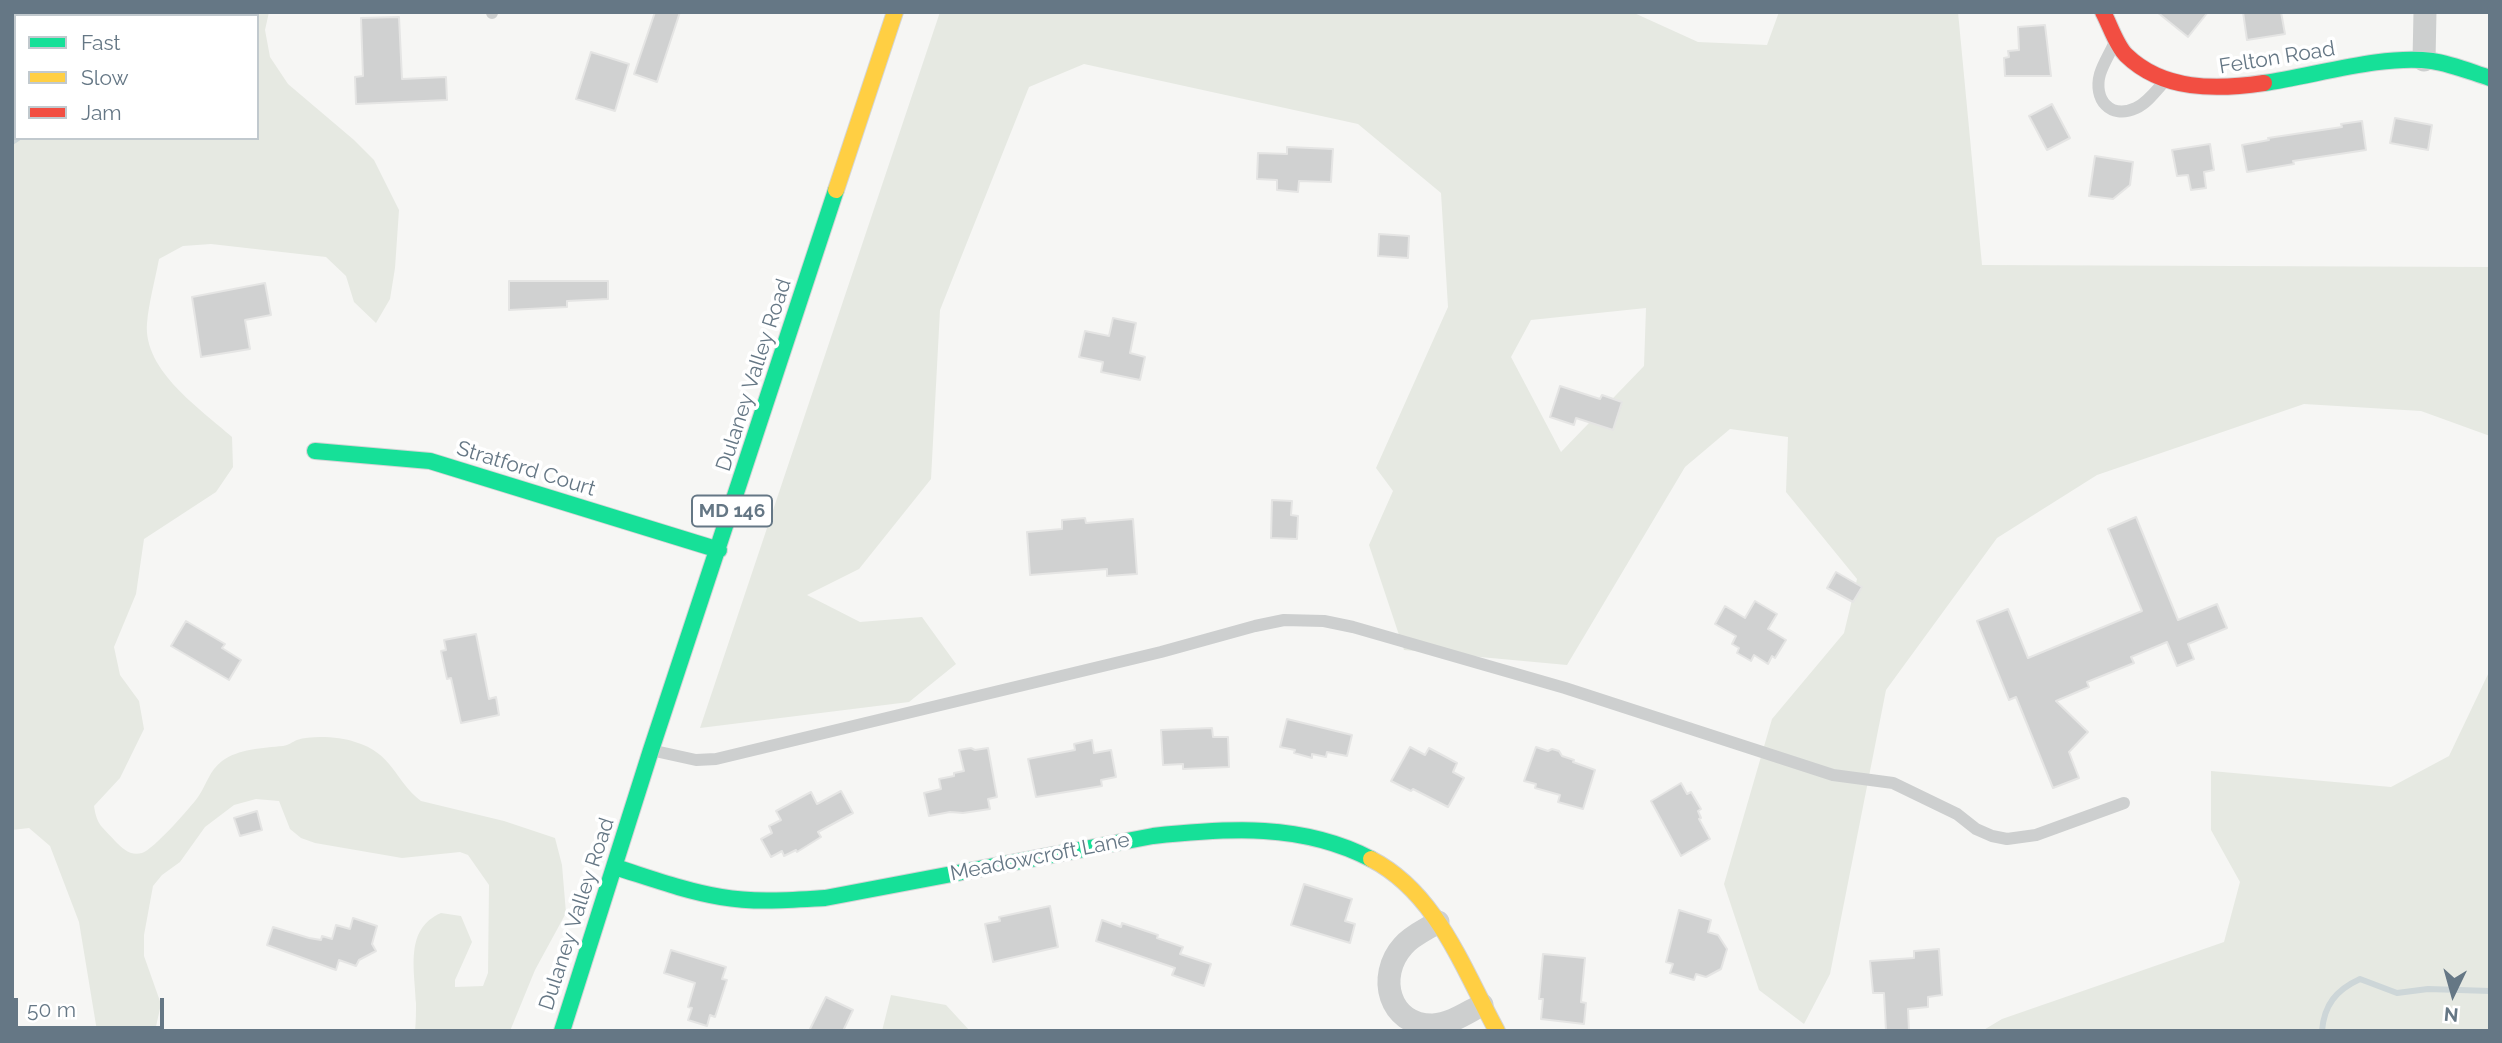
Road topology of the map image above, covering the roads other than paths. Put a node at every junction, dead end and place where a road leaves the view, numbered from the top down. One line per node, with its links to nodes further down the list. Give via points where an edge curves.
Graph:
1 (895, 12): 9 (street, Dulaney Valley Road / MD 146)
2 (2103, 12): 4 (street, Felton Road)
3 (2425, 12): 5 (street)
4 (2115, 41): 7 (street, Felton Road, via 2129,59); 7 (lane, via 2100,74 2099,98 2105,106 2123,112 2135,109)
5 (2424, 60): 6 (street, Felton Road); 7 (street, Felton Road, via 2210,90)
6 (2490, 78)
7 (2164, 82)
8 (316, 451): 9 (street, Stratford Court, via 430,461)
9 (719, 550): 10 (street, Dulaney Valley Road / MD 146)
10 (652, 750): 11 (lane, via 696,760 716,759 1255,626 1284,620 1324,621 1565,688 1833,775 1893,783 1992,836 2036,835); 12 (street, Dulaney Valley Road / MD 146)
11 (2124, 803)
12 (615, 867): 13 (street, Meadowcroft Lane, via 696,891 778,901 825,898 1153,836 1247,827 1316,836 1358,850 1397,875); 15 (street, Dulaney Valley Road / MD 146)
13 (1438, 922): 14 (street, Meadowcroft Lane); 14 (street, via 1404,945 1392,962 1387,979 1391,997 1411,1021 1430,1025 1447,1023)
14 (1482, 1005): 16 (street, Meadowcroft Lane)
15 (562, 1031)
16 (1497, 1031)

